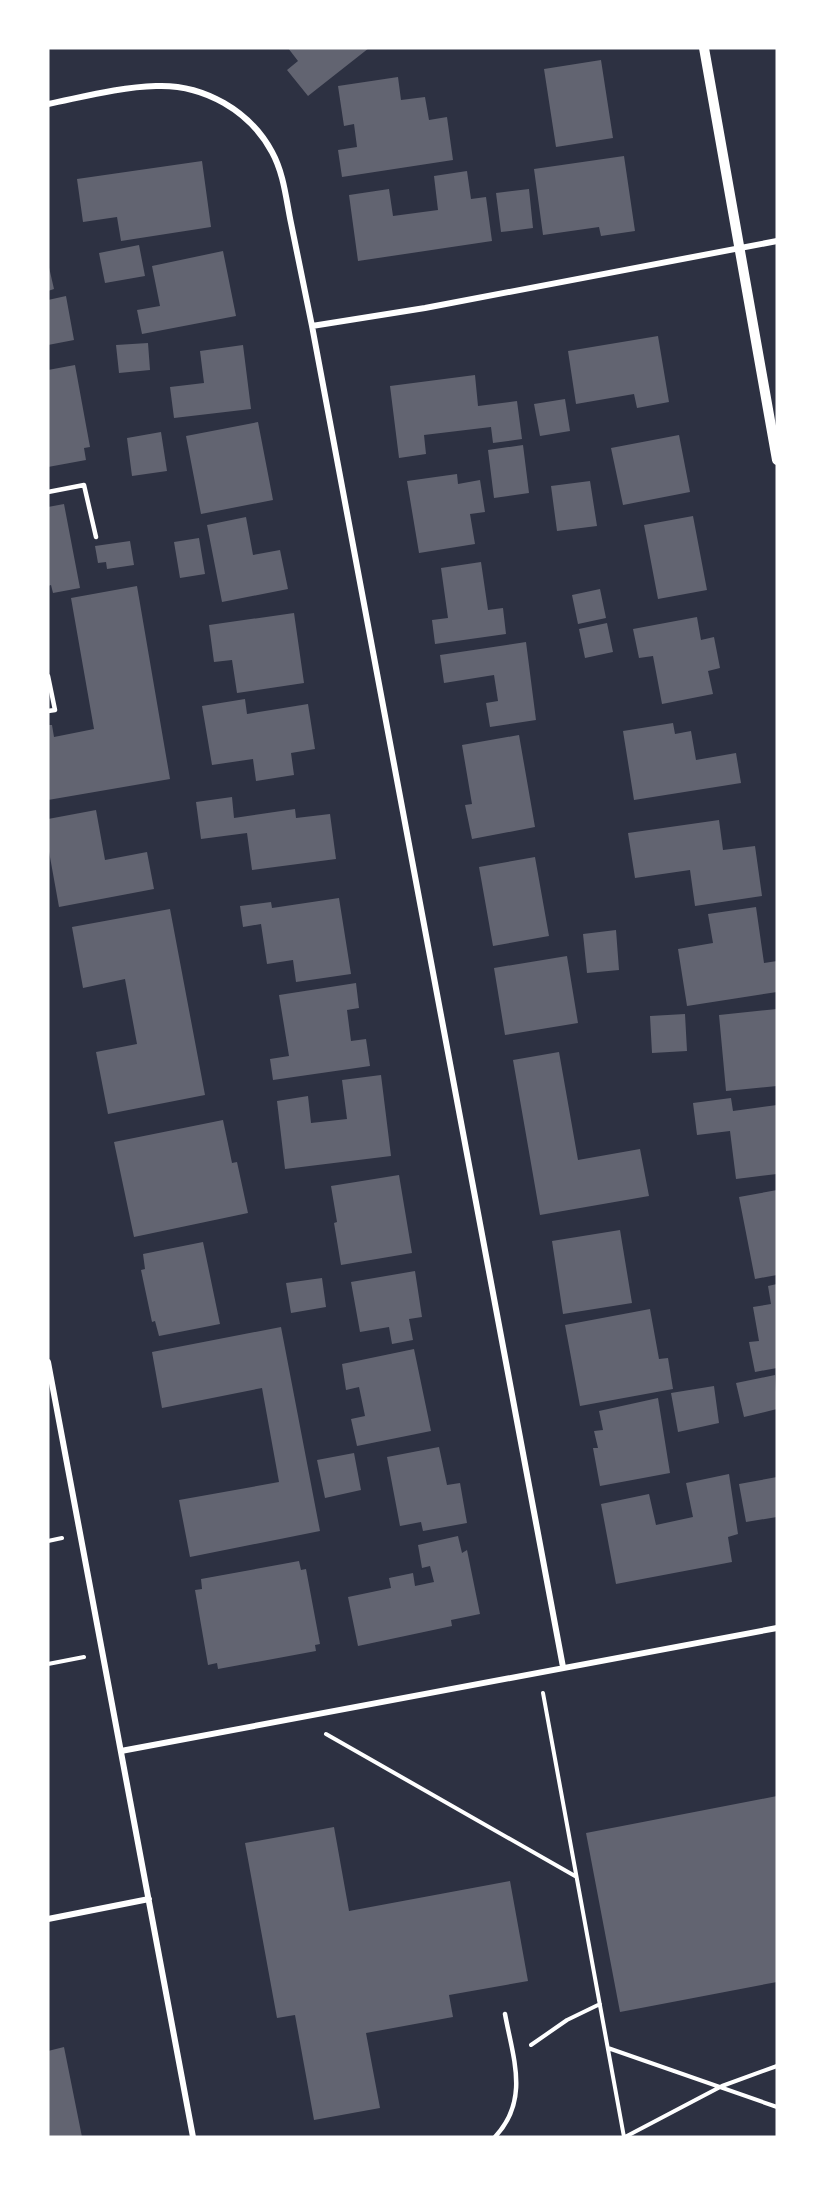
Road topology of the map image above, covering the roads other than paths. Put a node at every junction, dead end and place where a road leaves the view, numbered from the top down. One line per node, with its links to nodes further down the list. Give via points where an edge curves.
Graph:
1 (704, 48): 4 (street)
2 (48, 104): 5 (street, via 158,86 197,91 236,111 259,132 282,177)
3 (777, 241): 4 (street)
4 (740, 248): 5 (street); 6 (street)
5 (312, 326): 13 (street)
6 (777, 460)
7 (48, 492): 8 (lane, via 84,485)
8 (96, 537)
9 (48, 676): 10 (lane, via 55,710)
10 (48, 711)
11 (48, 1362): 14 (street)
12 (777, 1628): 13 (street)
13 (563, 1667): 14 (street)
14 (121, 1751): 15 (street)
15 (149, 1899): 16 (street); 18 (street)
16 (48, 1919)
17 (505, 2014): 19 (lane, via 518,2083 514,2106)
18 (193, 2137)
19 (495, 2137)

